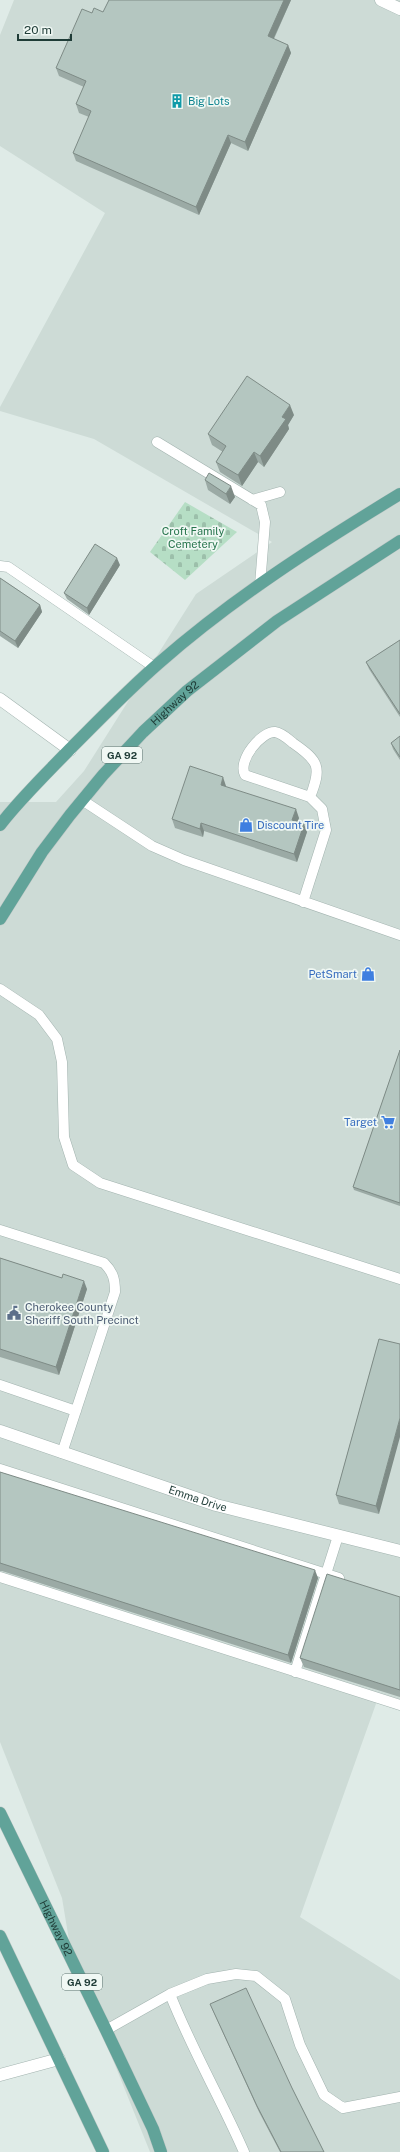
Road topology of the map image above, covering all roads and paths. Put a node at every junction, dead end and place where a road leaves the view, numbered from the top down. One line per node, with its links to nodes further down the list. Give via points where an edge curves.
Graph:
1 (381, 0): 2 (street)
2 (396, 5)
3 (157, 442): 6 (lane)
4 (280, 492): 6 (lane)
5 (400, 494): 9 (main road, via 331,536)
6 (252, 500): 9 (lane, via 261,505 265,522)
7 (400, 541): 14 (main road, Highway 92 / GA 92, via 277,621 187,691 143,732)
8 (0, 566): 10 (lane, via 8,567)
9 (260, 585): 10 (main road, via 204,626)
10 (154, 668): 12 (main road, via 112,706)
11 (0, 700): 12 (street)
12 (70, 750): 15 (main road, via 33,786)
13 (310, 797): 13 (lane, via 245,775 242,769 243,761 251,749 268,734 275,732 282,735 307,753 316,764 318,778); 16 (lane, via 322,809 326,830)
14 (82, 800): 16 (lane, via 152,846); 17 (main road, Highway 92 / GA 92, via 42,852)
15 (0, 825)
16 (303, 902): 18 (lane)
17 (0, 919)
18 (400, 935)
19 (0, 989): 21 (lane, via 39,1015 57,1039 62,1062 64,1137 73,1165 100,1184)
20 (0, 1230): 23 (lane, via 104,1263 111,1270 115,1281 114,1292)
21 (400, 1279)
22 (0, 1385): 23 (lane)
23 (76, 1411): 25 (lane)
24 (0, 1431): 25 (street, Emma Drive)
25 (62, 1454): 27 (street, Emma Drive, via 216,1505)
26 (0, 1469): 29 (lane)
27 (338, 1536): 28 (street, Emma Drive); 29 (lane)
28 (400, 1551)
29 (326, 1574): 31 (lane); 32 (lane)
30 (0, 1577): 32 (lane)
31 (348, 1581)
32 (295, 1672): 33 (lane)
33 (400, 1705)
34 (0, 1813): 37 (main road, Highway 92 / GA 92)
35 (0, 1936): 38 (main road)
36 (170, 1994): 37 (lane); 40 (lane, via 207,1979 236,1974 256,1976 285,1999 300,2045 324,2095 343,2108); 43 (lane, via 184,2029 224,2106)
37 (106, 2030): 42 (main road, Highway 92 / GA 92, via 153,2129)
38 (59, 2059): 39 (street); 41 (main road)
39 (0, 2075)
40 (400, 2098)
41 (103, 2152)
42 (161, 2152)
43 (244, 2152)

